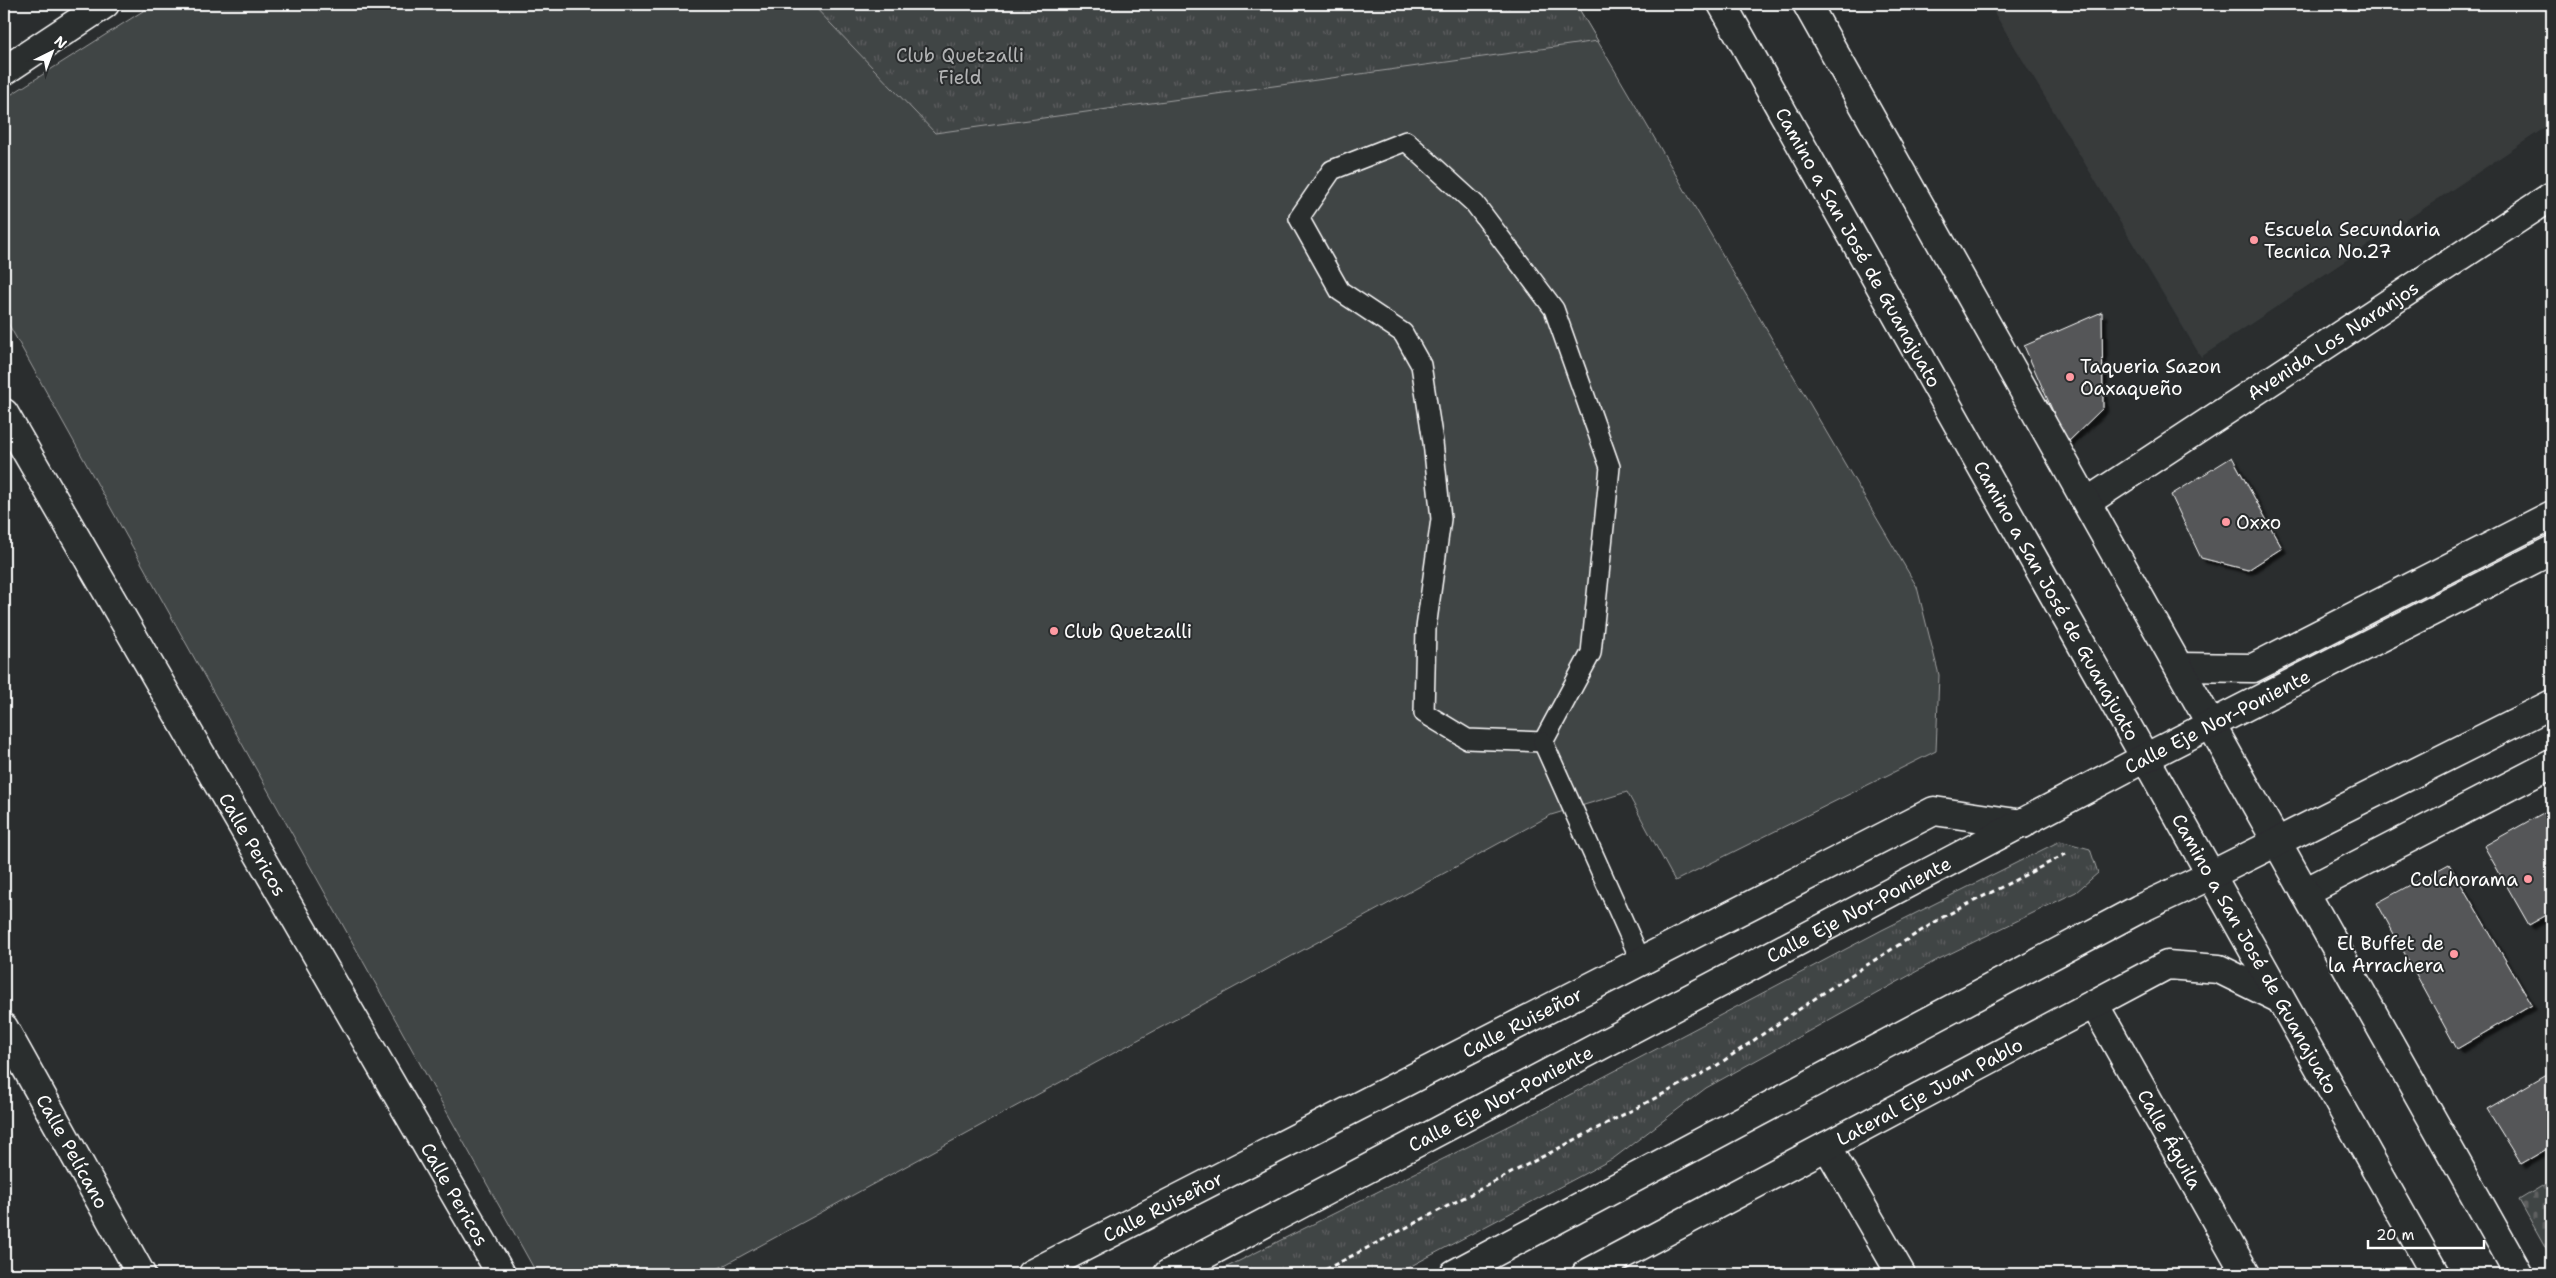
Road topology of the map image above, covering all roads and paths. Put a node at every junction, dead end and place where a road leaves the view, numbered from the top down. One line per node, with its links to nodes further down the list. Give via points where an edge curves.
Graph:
1 (105, 4): 4 (main road)
2 (1722, 4): 14 (main road, Camino a San José de Guanajuato)
3 (1807, 4): 7 (main road)
4 (4, 71)
5 (2552, 196): 7 (main road, Avenida Los Naranjos)
6 (4, 413): 27 (main road, Calle Pericos)
7 (2087, 502): 10 (main road)
8 (2552, 515): 10 (main road, via 2253,668)
9 (2552, 550): 12 (main road, Calle Eje Nor-Poniente)
10 (2179, 667): 12 (main road)
11 (2552, 704): 17 (main road)
12 (2211, 725): 14 (main road, Calle Eje Nor-Poniente); 17 (main road)
13 (1543, 742): 13 (lane, via 1591,653 1610,467 1554,309 1474,204 1406,141 1332,170 1299,218 1340,292 1403,333 1422,365 1441,519 1426,628 1424,713 1467,740); 21 (lane)
14 (2145, 758): 16 (main road, Calle Eje Nor-Poniente); 19 (main road, Camino a San José de Guanajuato)
15 (2552, 764): 20 (main road)
16 (2022, 824): 21 (main road, Calle Ruiseñor, via 1934,811); 29 (main road, Calle Eje Nor-Poniente)
17 (2277, 842): 19 (main road); 20 (main road)
18 (2068, 853): 30 (path, via 1943,917 1713,1068)
19 (2211, 875): 22 (main road, Camino a San José de Guanajuato); 31 (main road, via 2139,909)
20 (2305, 892): 36 (main road)
21 (1641, 961): 28 (main road, Calle Ruiseñor)
22 (2280, 999): 23 (main road, Lateral Eje Juan Pablo, via 2219,969 2167,965); 35 (main road, Camino a San José de Guanajuato)
23 (2094, 1004): 25 (main road, Lateral Eje Juan Pablo); 34 (main road, Calle Águila)
24 (4, 1028): 26 (main road, Calle Pelícano)
25 (1827, 1146): 32 (main road, Lateral Eje Juan Pablo); 33 (main road)
26 (141, 1274)
27 (501, 1274)
28 (1031, 1274)
29 (1168, 1274)
30 (1317, 1274)
31 (1454, 1274)
32 (1586, 1274)
33 (1901, 1274)
34 (2246, 1274)
35 (2434, 1274)
36 (2519, 1274)

